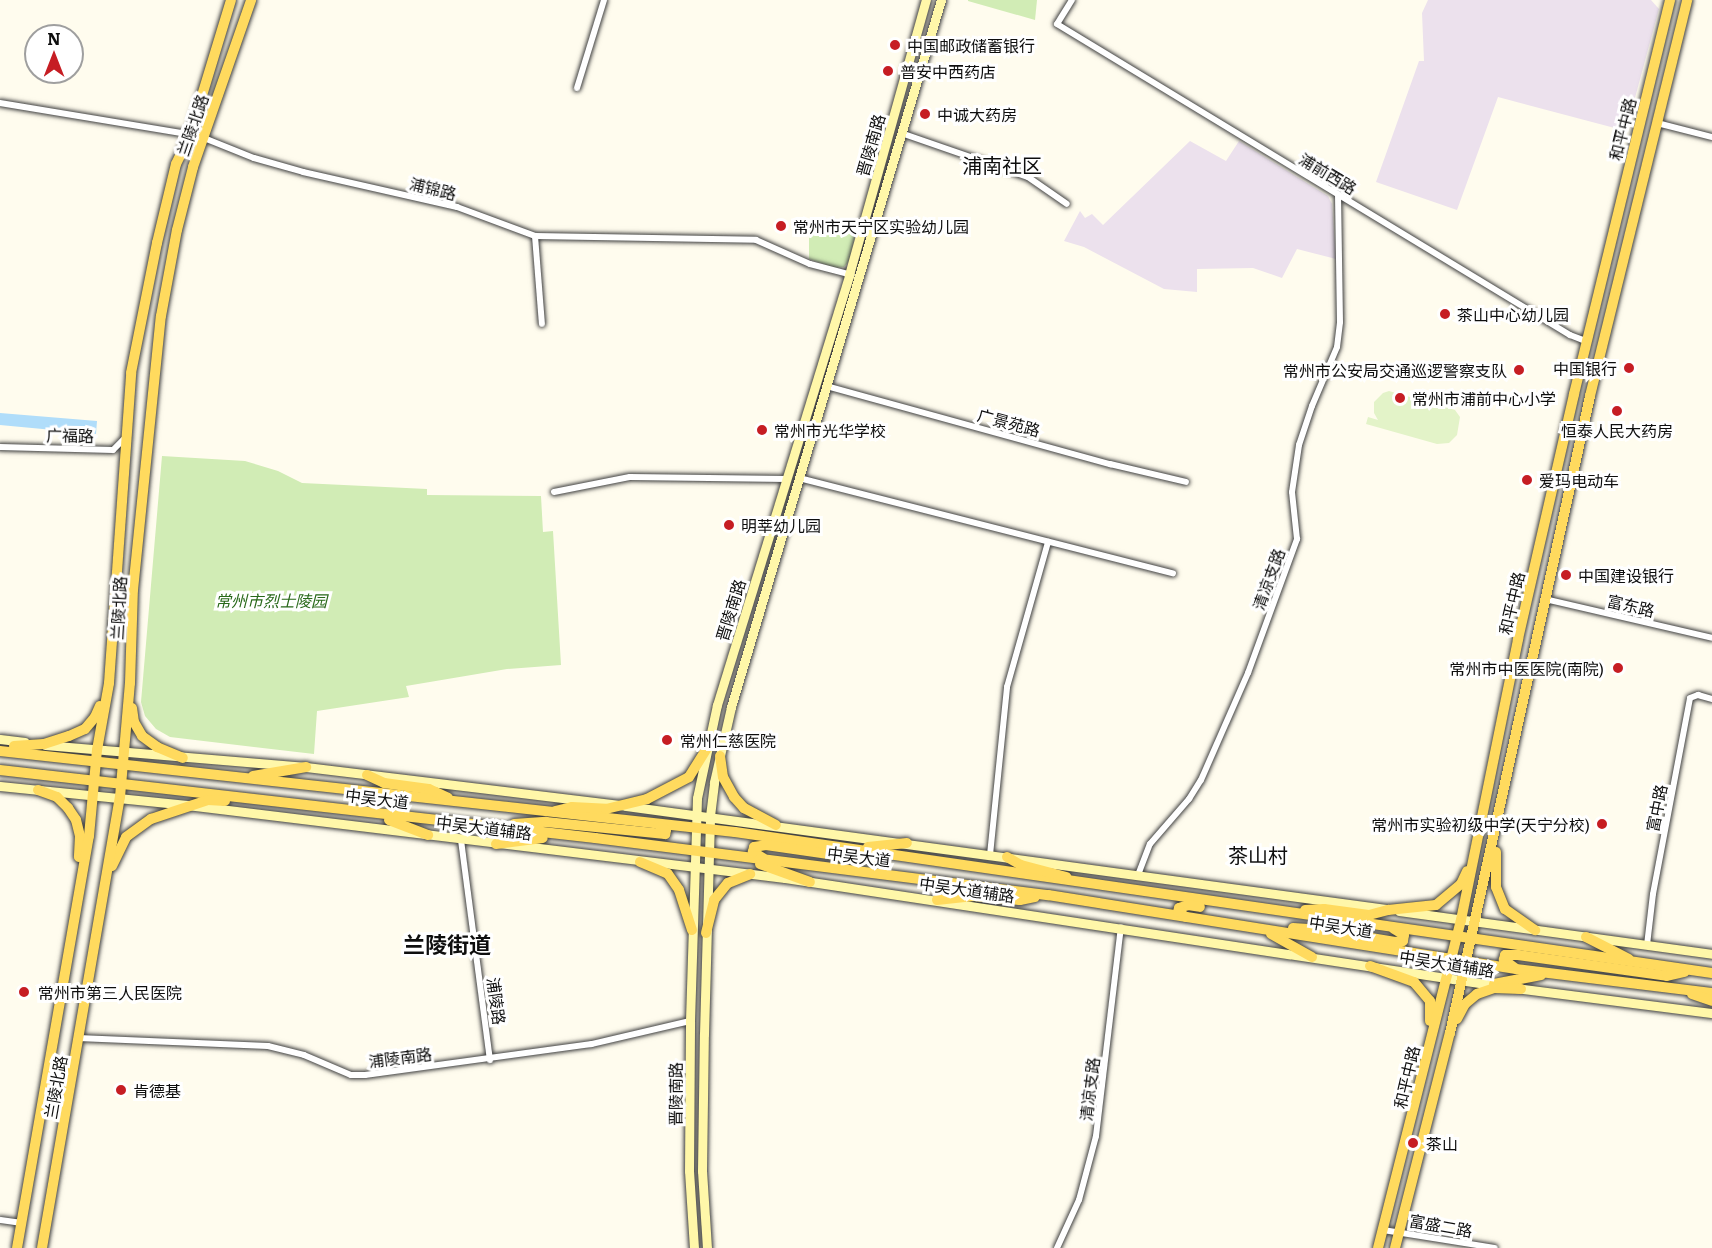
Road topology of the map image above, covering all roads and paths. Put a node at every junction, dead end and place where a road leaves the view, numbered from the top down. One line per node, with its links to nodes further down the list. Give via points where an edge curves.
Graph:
1 (231, 0): 13 (main road, 兰陵北路)
2 (251, 0): 15 (main road, 兰陵北路)
3 (604, 0): 9 (street)
4 (926, 0): 19 (main road, 晋陵南路)
5 (941, 0): 12 (main road, 晋陵南路)
6 (1072, 0): 16 (street, 浦前西路, via 1057,24)
7 (1670, 0): 21 (main road, 和平中路)
8 (1687, 0): 11 (main road, 和平中路)
9 (577, 87)
10 (0, 103): 13 (street, 浦锦路)
11 (1657, 123): 14 (street); 33 (main road, 和平中路, via 1598,359)
12 (901, 133): 17 (street, via 1029,177); 19 (main road, 晋陵南路)
13 (190, 135): 15 (street, 浦锦路); 23 (main road, 兰陵北路, via 176,164 157,243 131,374)
14 (1712, 137)
15 (204, 138): 18 (street, 浦锦路, via 303,172 457,207); 36 (main road, 兰陵北路, via 177,230 161,316 133,590)
16 (1338, 194): 21 (street, 浦前西路, via 1570,335); 95 (street, 清凉支路, via 1340,322 1337,347 1299,445 1292,492 1297,539 1248,673 1201,780 1150,844)
17 (1067, 204)
18 (535, 236): 19 (street, 浦锦路, via 756,240 810,264); 20 (street)
19 (854, 276): 22 (main road, 晋陵南路); 28 (main road, 晋陵南路)
20 (542, 324)
21 (1586, 340): 83 (main road, 和平中路, via 1518,639)
22 (826, 386): 27 (main road, 晋陵南路); 29 (street, 广景苑路)
23 (128, 430): 25 (street, 广福路, via 122,444); 26 (main road, 兰陵北路)
24 (0, 447): 25 (street, 广福路)
25 (114, 450): 26 (street)
26 (124, 467): 35 (main road, 兰陵北路)
27 (799, 478): 31 (street); 46 (main road, 晋陵南路)
28 (786, 479): 30 (street, via 630,477); 42 (main road, 晋陵南路)
29 (1186, 482)
30 (554, 492)
31 (1048, 542): 32 (street); 86 (street, via 1007,687)
32 (1173, 573)
33 (1545, 598): 34 (street, 富东路); 77 (main road, 和平中路)
34 (1712, 638)
35 (108, 683): 39 (main road, via 95,717 85,729); 41 (main road, 兰陵北路)
36 (130, 683): 44 (main road, 兰陵北路); 47 (main road, via 134,722 142,736)
37 (1712, 699): 120 (street, 富中路, via 1698,695 1690,698)
38 (0, 739): 39 (main road)
39 (44, 744): 40 (main road); 41 (main road)
40 (0, 745)
41 (97, 750): 44 (main road); 48 (main road, 兰陵北路)
42 (706, 750): 66 (main road, via 689,777); 69 (main road, 晋陵南路)
43 (0, 751): 45 (main road, 中吴大道)
44 (124, 752): 47 (main road); 49 (main road, 兰陵北路)
45 (47, 756): 48 (main road, 中吴大道); 53 (main road, via 59,765 59,771)
46 (720, 756): 70 (main road, 晋陵南路); 72 (main road, via 723,777 734,797 744,808)
47 (183, 758): 50 (main road)
48 (96, 762): 49 (main road, 中吴大道); 56 (main road, 兰陵北路)
49 (123, 765): 52 (main road, 中吴大道); 57 (main road, 兰陵北路)
50 (306, 767): 54 (main road); 55 (main road)
51 (1, 770): 53 (main road, 中吴大道)
52 (169, 770): 55 (main road, 中吴大道); 59 (main road, via 158,774)
53 (40, 774): 56 (main road, 中吴大道)
54 (368, 774): 64 (main road, via 384,783 429,789); 66 (main road)
55 (241, 778): 64 (main road, 中吴大道)
56 (94, 780): 57 (main road, 中吴大道); 61 (main road, 兰陵北路)
57 (121, 782): 59 (main road, 中吴大道); 62 (main road, 兰陵北路)
58 (0, 786): 60 (main road, 中吴大道辅路)
59 (168, 788): 63 (main road, 中吴大道)
60 (38, 790): 61 (main road, 中吴大道辅路); 98 (main road, via 57,797 76,820 80,836)
61 (93, 795): 62 (main road, 中吴大道辅路); 98 (main road, 兰陵北路)
62 (120, 798): 65 (main road, 中吴大道辅路); 96 (main road, 兰陵北路)
63 (265, 799): 65 (main road, via 208,800); 67 (main road, 中吴大道)
64 (459, 803): 68 (main road, 中吴大道)
65 (187, 805): 76 (main road, 中吴大道辅路); 96 (main road, via 137,827 126,837)
66 (626, 806): 68 (main road, via 572,807); 69 (main road)
67 (345, 809): 73 (main road, 中吴大道); 76 (main road, via 397,821)
68 (548, 813): 71 (main road, 中吴大道)
69 (695, 814): 70 (main road); 74 (main road, 晋陵南路)
70 (710, 816): 72 (main road); 75 (main road, 晋陵南路)
71 (659, 825): 73 (main road, via 666,830 665,834 546,822); 74 (main road, 中吴大道)
72 (776, 825): 80 (main road)
73 (487, 826): 78 (main road, 中吴大道)
74 (695, 829): 75 (main road, 中吴大道); 84 (main road, 晋陵南路)
75 (710, 830): 82 (main road, 中吴大道); 85 (main road, 晋陵南路)
76 (428, 835): 79 (main road, 中吴大道辅路)
77 (1495, 835): 109 (main road, 和平中路); 115 (main road, via 1496,887 1505,909)
78 (595, 838): 81 (main road, via 581,842 538,837); 84 (main road, 中吴大道)
79 (461, 840): 81 (main road, 中吴大道辅路); 143 (street, 浦陵路)
80 (907, 843): 82 (main road); 86 (main road)
81 (496, 844): 91 (main road, 中吴大道辅路)
82 (854, 848): 87 (main road, 中吴大道)
83 (1477, 849): 104 (main road, via 1461,885 1436,905); 108 (main road, 和平中路)
84 (694, 851): 85 (main road, 中吴大道); 92 (main road, 晋陵南路)
85 (709, 853): 88 (main road, 中吴大道); 93 (main road, 晋陵南路)
86 (990, 855): 89 (main road)
87 (904, 856): 90 (main road, via 856,858 766,845 754,847 753,852); 99 (main road, 中吴大道)
88 (743, 857): 90 (main road, 中吴大道); 97 (main road)
89 (1006, 857): 95 (main road); 99 (main road)
90 (767, 860): 100 (main road, 中吴大道)
91 (640, 862): 92 (main road, 中吴大道辅路); 113 (main road, via 668,874 679,890)
92 (693, 868): 93 (main road, 中吴大道辅路); 113 (main road, 晋陵南路)
93 (708, 870): 94 (main road, 中吴大道辅路); 116 (main road, 晋陵南路)
94 (750, 874): 97 (main road, 中吴大道辅路); 116 (main road, via 728,883 714,900)
95 (1138, 875): 104 (main road)
96 (106, 876): 141 (main road, 兰陵北路)
97 (810, 882): 103 (main road, 中吴大道辅路)
98 (78, 884): 145 (main road, 兰陵北路, via 74,934)
99 (1089, 885): 101 (main road, 中吴大道)
100 (1013, 891): 101 (main road, via 1055,890 1129,902 1138,900 1139,896); 102 (main road, 中吴大道)
101 (1131, 891): 105 (main road, 中吴大道)
102 (1048, 895): 103 (main road, via 1020,900 974,896); 107 (main road, 中吴大道)
103 (937, 900): 112 (main road, 中吴大道辅路)
104 (1388, 910): 105 (main road, via 1369,915 1324,909); 108 (main road)
105 (1279, 911): 106 (main road, 中吴大道)
106 (1320, 917): 107 (main road, via 1260,915 1188,905 1179,908 1178,912); 111 (main road, 中吴大道)
107 (1189, 918): 110 (main road, 中吴大道)
108 (1461, 920): 109 (main road); 117 (main road, 和平中路)
109 (1475, 922): 115 (main road); 119 (main road, 和平中路)
110 (1236, 925): 111 (main road, via 1323,930 1403,941 1404,935); 114 (main road, 中吴大道)
111 (1390, 926): 117 (main road, 中吴大道)
112 (1121, 927): 122 (main road, 中吴大道辅路); 152 (street, 清凉支路, via 1096,1136 1079,1200)
113 (692, 930): 139 (main road, 晋陵南路)
114 (1263, 930): 122 (main road); 123 (main road, 中吴大道)
115 (1535, 930): 118 (main road)
116 (706, 933): 151 (main road, 晋陵南路, via 702,1171)
117 (1457, 936): 119 (main road, 中吴大道); 123 (main road, 和平中路)
118 (1586, 937): 120 (main road); 125 (main road)
119 (1472, 938): 124 (main road, 和平中路); 125 (main road, 中吴大道)
120 (1647, 945): 121 (main road)
121 (1712, 954)
122 (1312, 957): 126 (main road, 中吴大道辅路)
123 (1451, 959): 124 (main road, 中吴大道); 131 (main road, 和平中路)
124 (1466, 961): 127 (main road, 中吴大道); 132 (main road, 和平中路)
125 (1635, 962): 128 (main road, 中吴大道)
126 (1370, 966): 131 (main road, 中吴大道辅路); 142 (main road, via 1414,982 1430,1001)
127 (1516, 969): 128 (main road, via 1504,960 1505,956 1666,976); 129 (main road, 中吴大道)
128 (1694, 971): 130 (main road, 中吴大道)
129 (1551, 973): 133 (main road); 135 (main road, 中吴大道)
130 (1712, 973)
131 (1446, 978): 132 (main road, 中吴大道辅路); 142 (main road, 和平中路)
132 (1462, 980): 133 (main road, 中吴大道辅路); 140 (main road, 和平中路)
133 (1491, 984): 134 (main road, 中吴大道辅路)
134 (1521, 989): 138 (main road, 中吴大道辅路); 140 (main road, via 1494,988 1477,994 1465,1004)
135 (1681, 989): 136 (main road, 中吴大道); 137 (main road)
136 (1709, 992)
137 (1712, 1001)
138 (1712, 1013)
139 (690, 1021): 143 (street, 浦陵南路, via 592,1044); 150 (main road, 晋陵南路, via 689,1171)
140 (1450, 1033): 147 (main road, 和平中路)
141 (78, 1038): 143 (street, 浦陵南路, via 268,1046 304,1055 351,1075); 149 (main road, 兰陵北路)
142 (1426, 1056): 146 (main road, 和平中路)
143 (490, 1060)
144 (0, 1220): 145 (street)
145 (21, 1223): 148 (main road, 兰陵北路)
146 (1383, 1230): 147 (street, 富盛二路); 153 (main road, 和平中路)
147 (1399, 1232): 154 (main road, 和平中路); 155 (street, 富盛二路)
148 (17, 1248)
149 (42, 1248)
150 (694, 1248)
151 (707, 1248)
152 (1057, 1248)
153 (1378, 1248)
154 (1395, 1248)
155 (1495, 1248)

